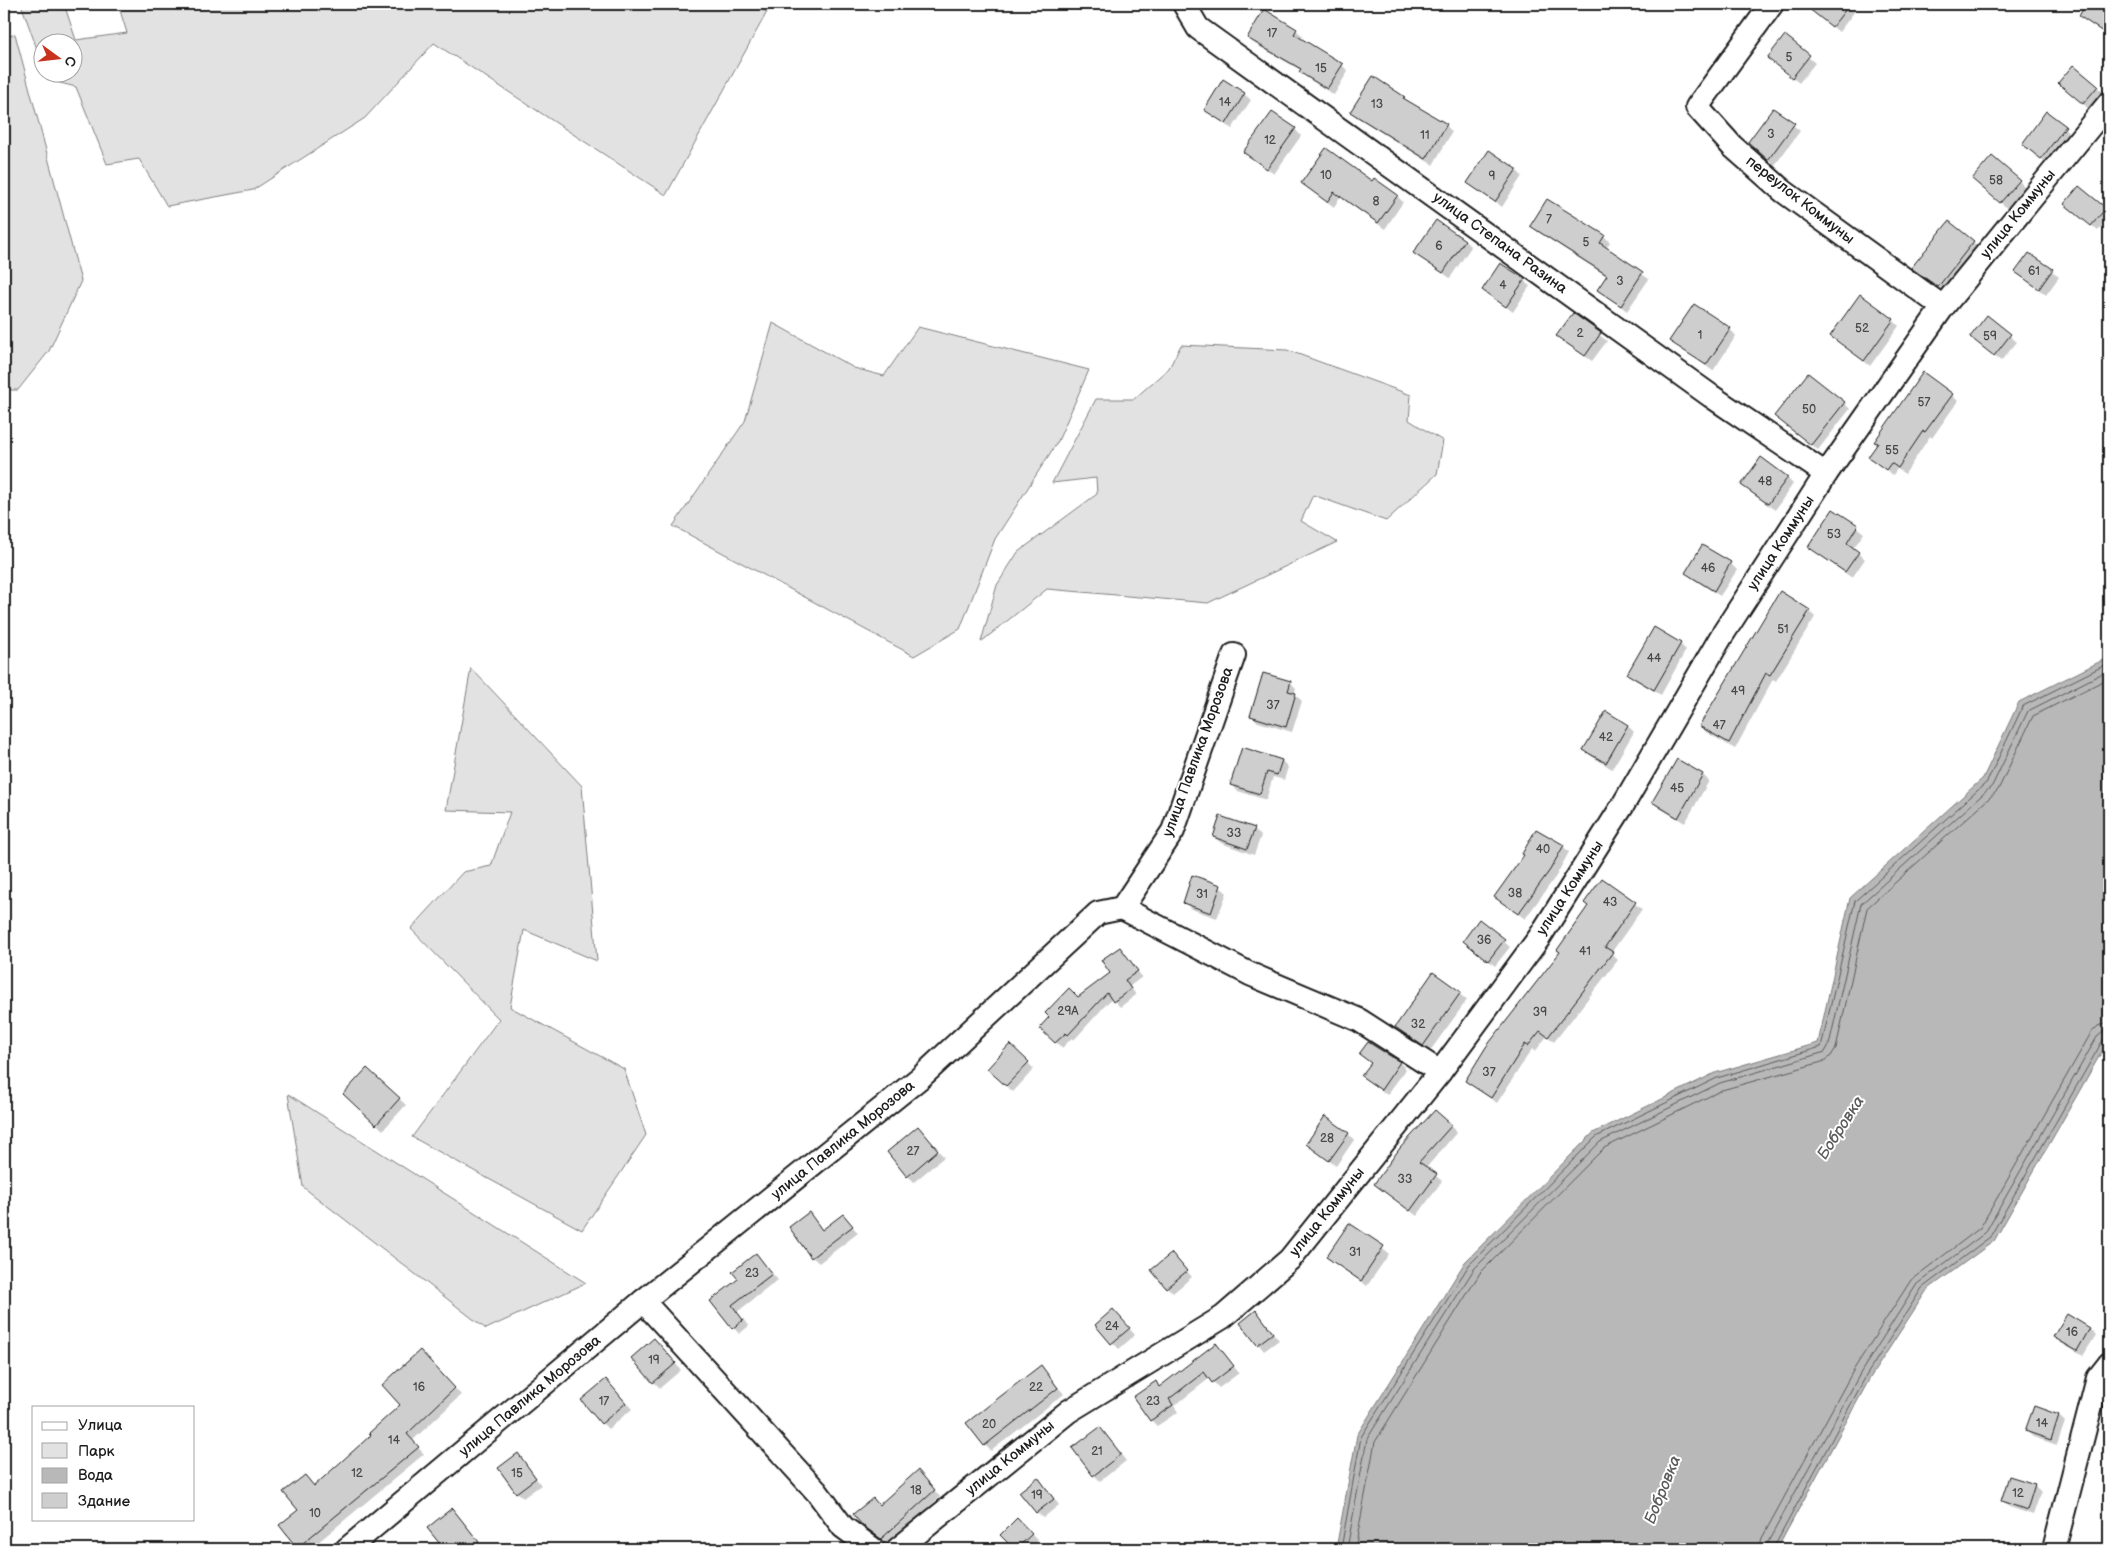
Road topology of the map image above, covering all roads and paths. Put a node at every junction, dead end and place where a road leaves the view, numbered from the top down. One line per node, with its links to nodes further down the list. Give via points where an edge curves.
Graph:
1 (1184, 4): 5 (street, улица Степана Разина, via 1198,28 1711,396)
2 (1772, 4): 4 (street, переулок Коммуны, via 1697,106 1732,146 1783,191)
3 (2109, 102): 4 (street, улица Коммуны)
4 (1942, 307): 5 (street, улица Коммуны)
5 (1826, 474): 8 (street, улица Коммуны, via 1721,637 1623,806 1539,938)
6 (1234, 655): 7 (street, улица Павлика Морозова, via 1173,831)
7 (1122, 908): 8 (street, via 1250,974 1359,1020); 9 (street, улица Павлика Морозова, via 1098,913 921,1077)
8 (1440, 1072): 13 (street, улица Коммуны, via 1290,1259 1223,1317 1069,1411)
9 (643, 1301): 11 (street, улица Павлика Морозова); 12 (street, via 817,1492 843,1527)
10 (2109, 1364): 14 (street, via 2098,1378)
11 (347, 1549)
12 (873, 1549)
13 (898, 1549)
14 (2054, 1549)

